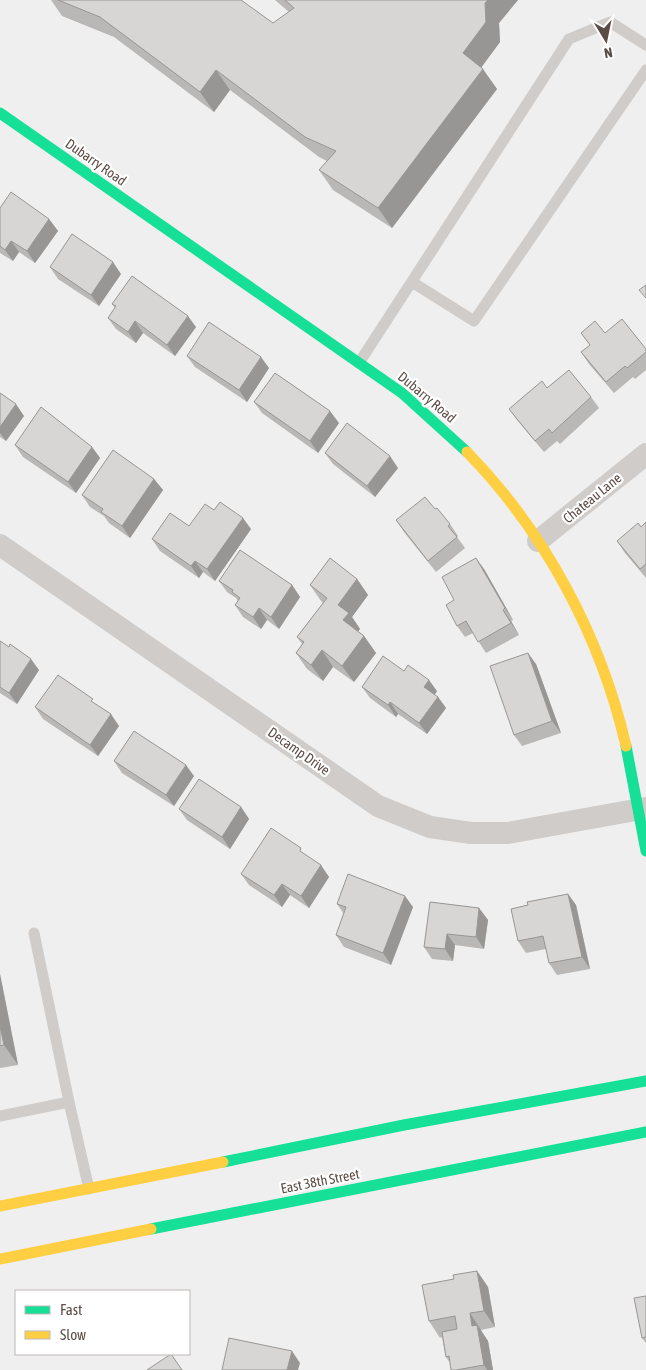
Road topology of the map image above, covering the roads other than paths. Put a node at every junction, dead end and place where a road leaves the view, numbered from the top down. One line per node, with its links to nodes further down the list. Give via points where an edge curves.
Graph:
1 (646, 44): 4 (lane, via 610,22 569,40)
2 (646, 70): 4 (lane, via 474,322)
3 (0, 113): 5 (main road, Dubarry Road)
4 (412, 282): 5 (lane)
5 (359, 363): 7 (main road, Dubarry Road, via 402,393 465,450 508,498)
6 (646, 454): 7 (street, Chateau Lane)
7 (538, 541): 9 (main road, Dubarry Road, via 577,609 598,656 622,728)
8 (0, 545): 9 (street, Decamp Drive, via 391,812 430,827 471,833 508,833)
9 (642, 809): 10 (main road, Dubarry Road)
10 (646, 851)
11 (34, 933): 13 (lane)
12 (646, 1081): 16 (main road, via 404,1125)
13 (70, 1102): 14 (lane); 16 (lane)
14 (0, 1116)
15 (646, 1132): 18 (main road, East 38th Street)
16 (89, 1189): 17 (main road)
17 (0, 1206)
18 (0, 1260)

